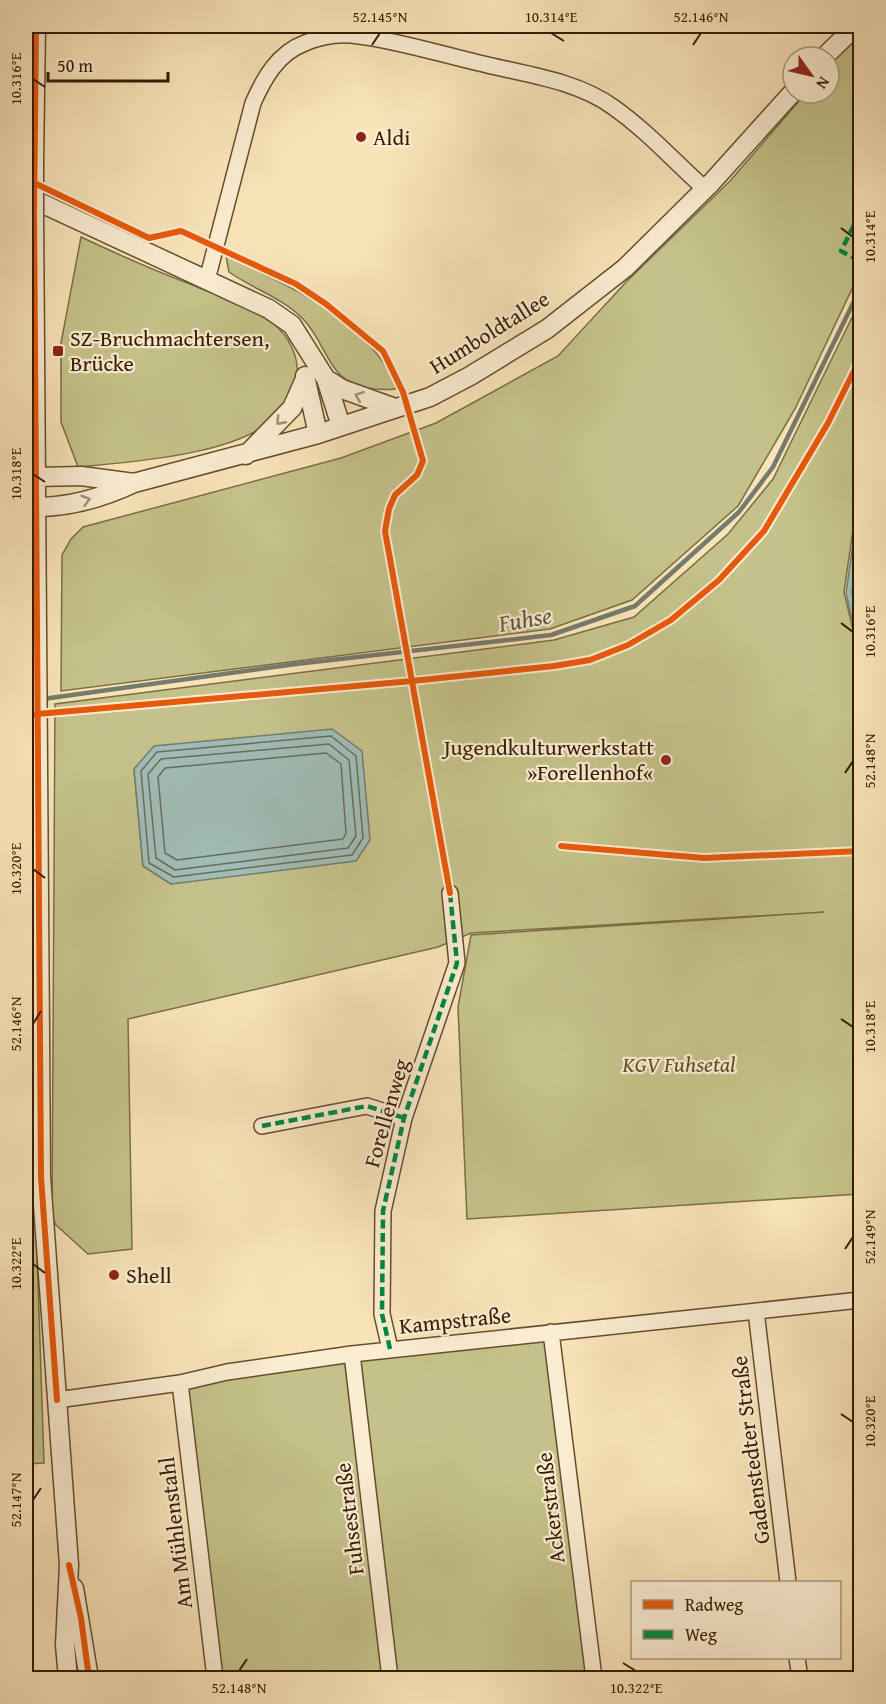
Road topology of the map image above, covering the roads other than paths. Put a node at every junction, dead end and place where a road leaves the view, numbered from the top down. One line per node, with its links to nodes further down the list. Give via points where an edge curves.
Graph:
1 (36, 26): 15 (street, bridge)
2 (856, 26): 3 (street)
3 (836, 45)
4 (781, 105): 5 (street, Humboldtallee)
5 (705, 189): 7 (street, via 613,106 583,90 357,35 328,36 290,51 262,83 253,103); 11 (street, Humboldtallee, via 625,268 547,329 430,397)
6 (26, 196): 7 (street)
7 (207, 280): 8 (street, via 269,309 292,326)
8 (306, 347): 9 (street); 10 (street)
9 (305, 379): 13 (street); 14 (street, one-way to 14, via 292,408)
10 (326, 379): 11 (street, one-way to 10, via 363,398); 12 (street)
11 (395, 408): 12 (street, Humboldtallee)
12 (341, 426): 13 (street, Humboldtallee)
13 (318, 434): 14 (street, Humboldtallee)
14 (246, 455): 16 (street, Humboldtallee)
15 (37, 477): 16 (street, Humboldtallee, via 81,476); 17 (street)
16 (134, 483): 17 (street, Humboldtallee, one-way to 16, via 74,503)
17 (37, 507): 27 (street, via 41,1177)
18 (450, 893): 19 (street, Forellenweg, via 457,963)
19 (404, 1118): 20 (street, via 367,1106); 24 (street, Forellenweg, via 383,1211 382,1314)
20 (262, 1126)
21 (861, 1300): 22 (street, Kampstraße)
22 (756, 1311): 23 (street, Kampstraße); 29 (street, Gadenstedter Straße)
23 (551, 1332): 24 (street, Kampstraße); 35 (street, Ackerstraße)
24 (390, 1350): 25 (street, Kampstraße)
25 (352, 1354): 26 (street, Kampstraße, via 227,1372); 34 (street, Fuhsestraße)
26 (180, 1383): 27 (street, Kampstraße); 33 (street, Am Mühlenstahl)
27 (57, 1400): 28 (street)
28 (69, 1566): 31 (street, via 65,1645); 32 (street)
29 (788, 1581)
30 (797, 1659): 36 (street)
31 (68, 1678)
32 (89, 1678)
33 (215, 1678)
34 (390, 1678)
35 (594, 1678)
36 (800, 1678)

